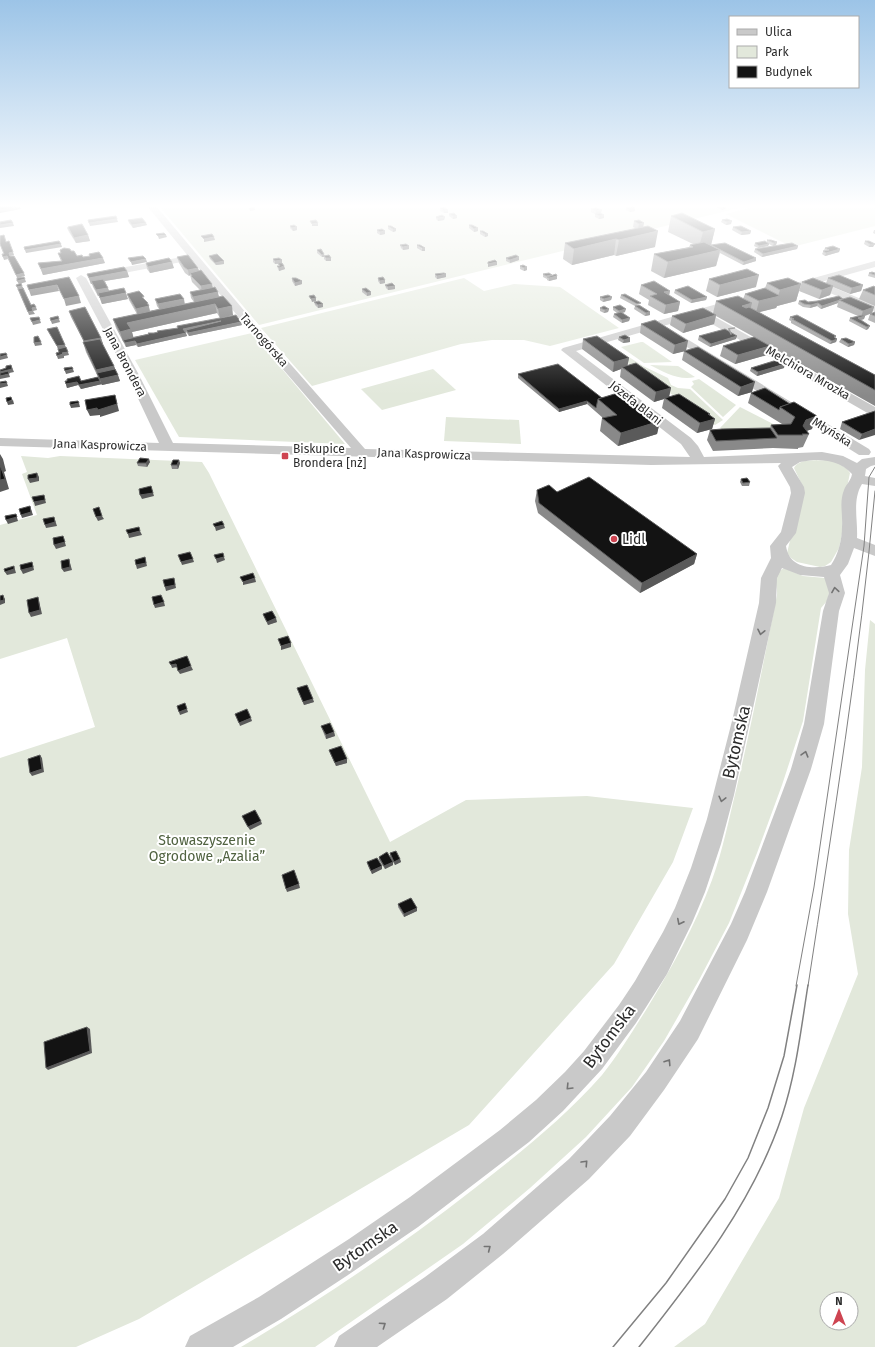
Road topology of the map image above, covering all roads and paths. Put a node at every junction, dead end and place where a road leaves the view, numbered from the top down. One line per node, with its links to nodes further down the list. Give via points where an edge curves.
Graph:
1 (124, 270): 14 (street, Jana Brondera, via 85,277)
2 (205, 270): 7 (street, Tarnogórska)
3 (854, 270): 4 (street)
4 (812, 282): 5 (street); 9 (street)
5 (789, 288)
6 (752, 298): 10 (street)
7 (229, 299): 8 (street); 15 (street, Tarnogórska)
8 (214, 302)
9 (875, 309)
10 (699, 312): 11 (street); 12 (street, Melchiora Mrozka, one-way to 10)
11 (656, 324): 16 (street, Młyńska); 20 (street, Józefa Blani, via 567,350 686,441)
12 (875, 412)
13 (0, 442): 14 (street, Jana Kasprowicza)
14 (168, 447): 15 (street, Jana Kasprowicza)
15 (362, 452): 20 (street, Jana Kasprowicza)
16 (871, 455): 18 (street); 22 (street, via 862,465)
17 (795, 458): 18 (street, Jana Kasprowicza); 19 (street, Jana Kasprowicza); 21 (street, via 786,466)
18 (836, 458): 22 (street, via 848,463)
19 (752, 459): 20 (street, Jana Kasprowicza); 21 (street, Jana Kasprowicza, via 775,465)
20 (699, 461)
21 (789, 473): 26 (street, Bytomska, via 798,493 788,533 778,546)
22 (858, 476): 23 (street); 24 (street, via 851,490 848,511)
23 (875, 482)
24 (849, 541): 25 (street); 27 (street)
25 (875, 551)
26 (779, 555): 27 (street, via 789,565 806,572 822,573); 28 (street, Bytomska, one-way to 28, via 778,564 769,577 769,594 752,674 706,859 683,917 666,949 641,994 610,1037 580,1076 553,1103 517,1135 467,1173 322,1276)
27 (836, 569): 29 (street, one-way to 27, via 476,1258 579,1169 620,1126 651,1087 689,1030 756,892 801,769 822,684 831,611 837,593 832,575)
28 (201, 1347)
29 (350, 1347)

